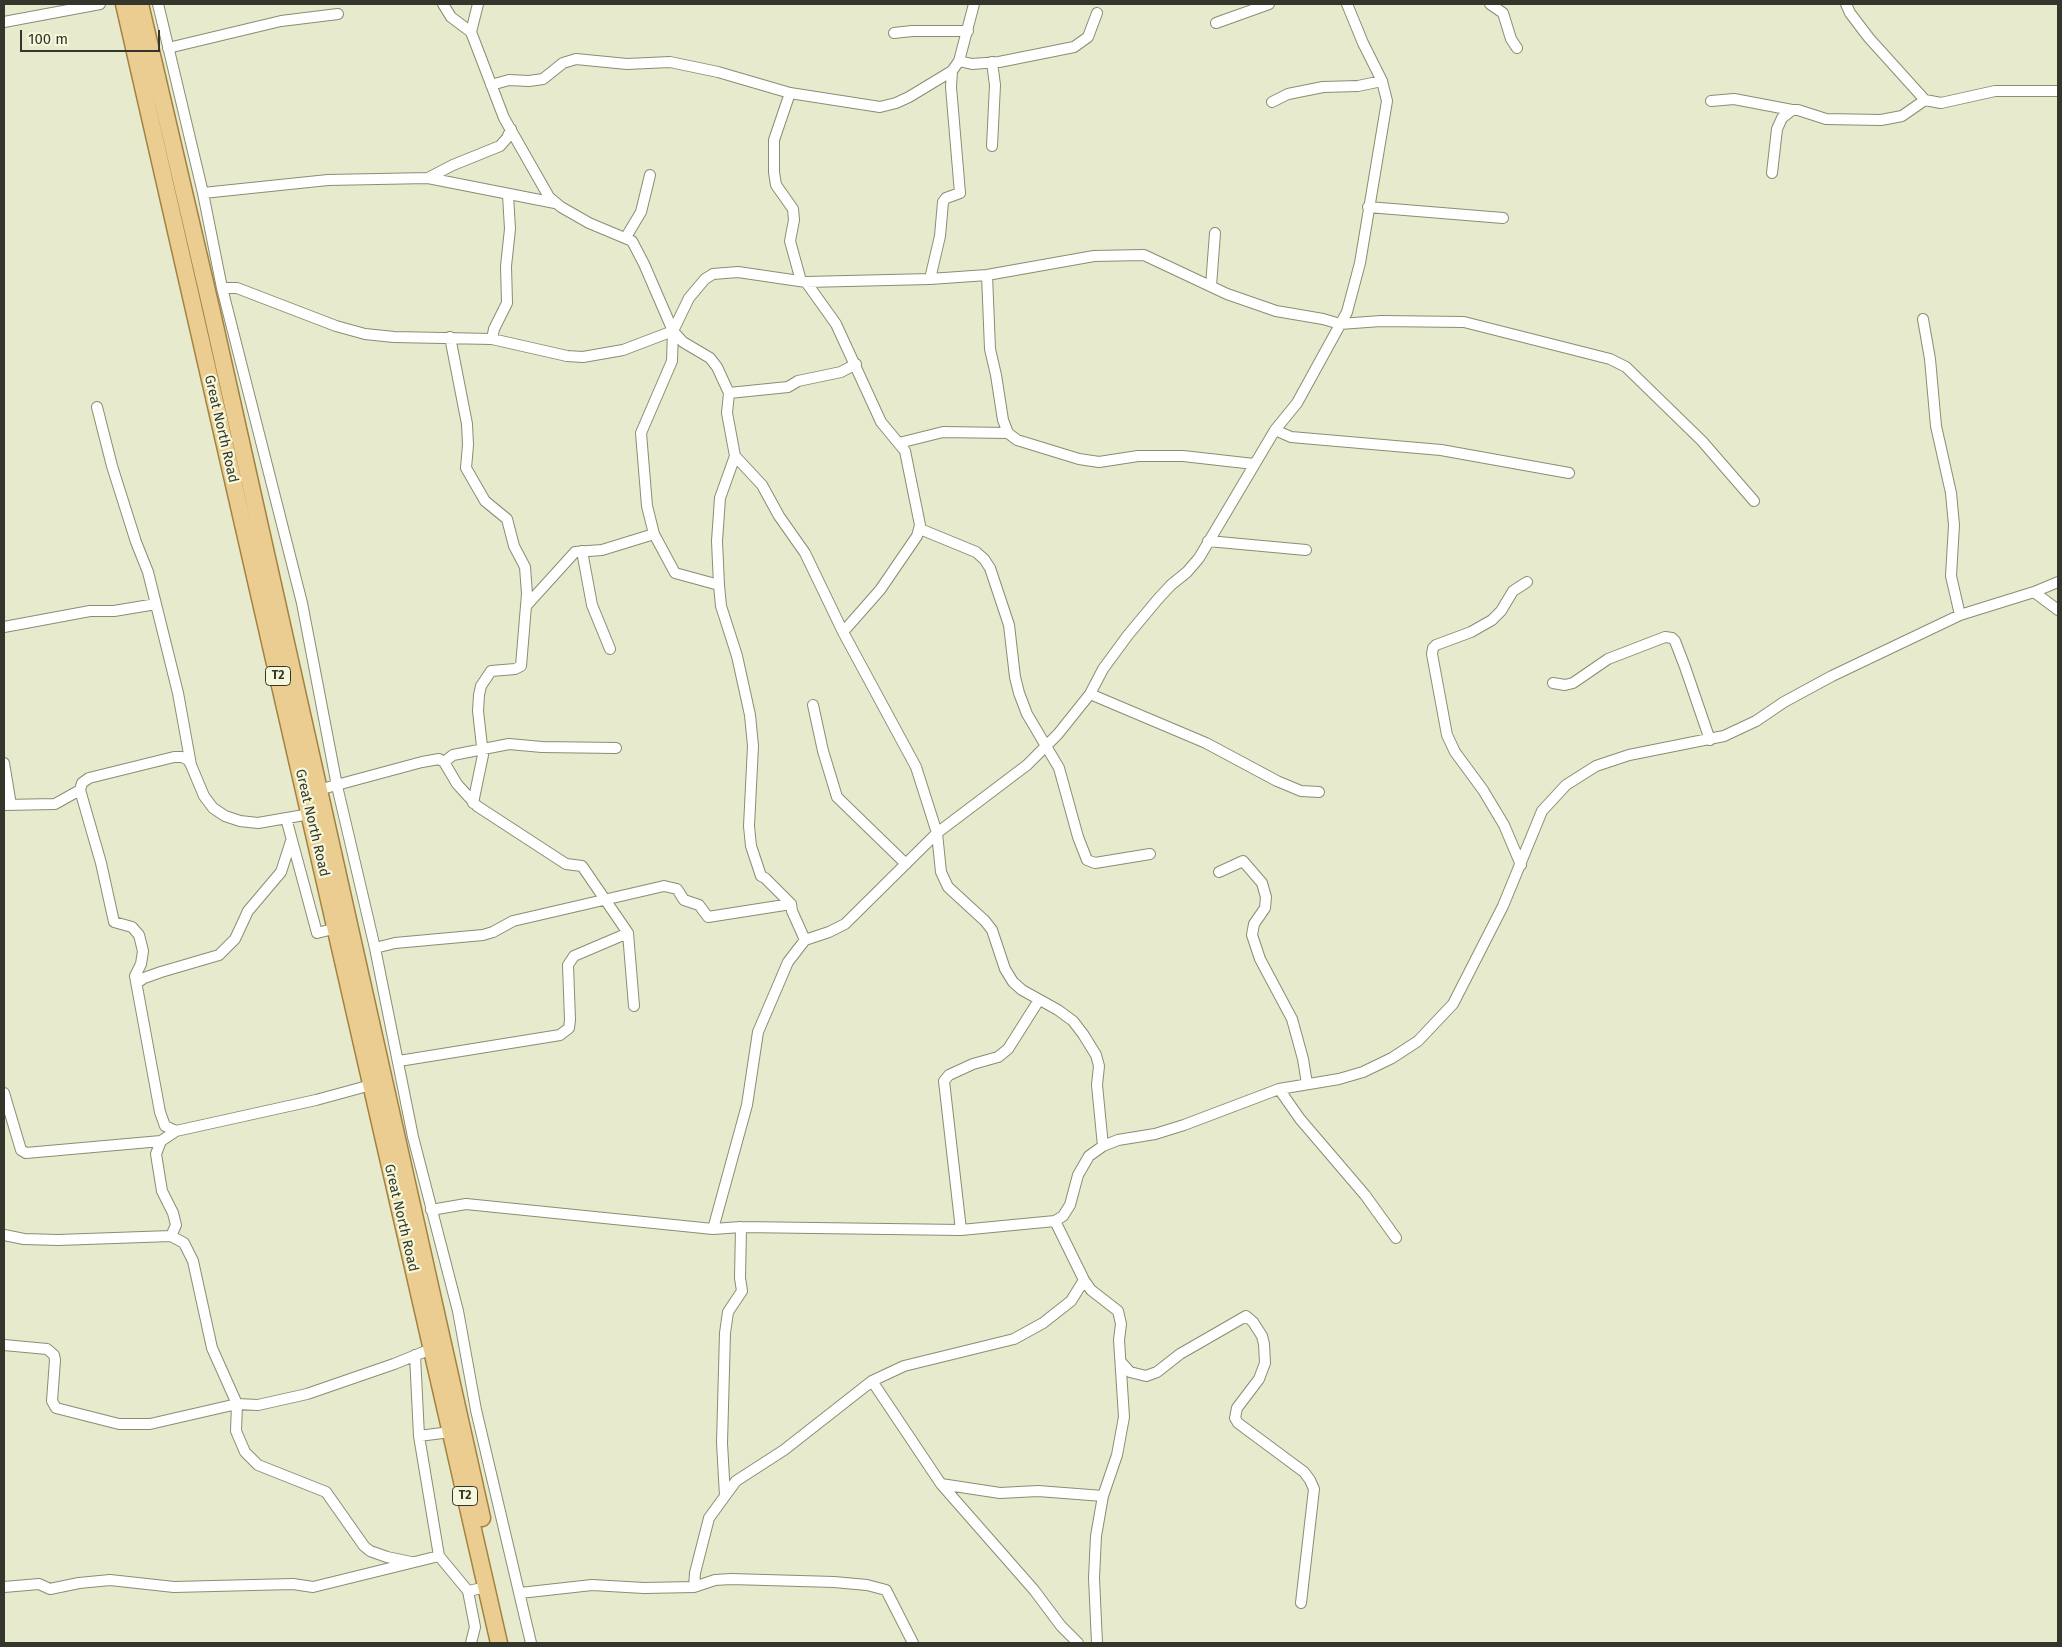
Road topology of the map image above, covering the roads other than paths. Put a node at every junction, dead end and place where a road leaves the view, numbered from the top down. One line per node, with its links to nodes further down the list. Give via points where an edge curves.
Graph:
1 (100, 4): 14 (street)
2 (124, 4): 96 (main road, Great North Road / T2)
3 (140, 4): 92 (main road, Great North Road / T2)
4 (158, 4): 19 (street)
5 (442, 4): 17 (street, via 451,17)
6 (478, 4): 17 (street)
7 (974, 4): 16 (street)
8 (1269, 4): 15 (street)
9 (1347, 4): 24 (street)
10 (1490, 4): 20 (street, via 1503,13 1511,40)
11 (1846, 4): 28 (street, via 1869,38)
12 (1098, 13): 22 (street, via 1088,36 1074,47)
13 (338, 14): 19 (street, via 282,21)
14 (5, 18)
15 (1216, 23)
16 (968, 31): 18 (street); 21 (street)
17 (470, 32): 25 (street)
18 (894, 34)
19 (168, 48): 37 (street)
20 (1517, 48)
21 (959, 61): 22 (street, via 972,64); 23 (street)
22 (992, 62): 33 (street, via 995,85)
23 (952, 71): 27 (street, via 909,97 880,107); 45 (street, via 950,87 960,193 943,202 940,236)
24 (1382, 81): 30 (street, via 1358,86 1323,87 1288,94); 40 (street, via 1387,100)
25 (490, 85): 27 (street, via 509,80 543,79 564,63 576,59 627,64 660,61 718,72); 32 (street)
26 (2058, 91): 28 (street, via 1995,91 1941,103)
27 (790, 93): 46 (street, via 774,140 774,172 776,185 793,209 790,241)
28 (1925, 100): 31 (street, via 1902,116 1881,120 1826,119)
29 (1711, 101): 31 (street, via 1734,99)
30 (1272, 102)
31 (1792, 110): 34 (street, via 1782,118 1777,129)
32 (511, 129): 36 (street, via 500,146); 39 (street)
33 (992, 146)
34 (1772, 173)
35 (650, 174): 43 (street, via 641,212)
36 (428, 178): 37 (street, via 328,180); 38 (street)
37 (202, 194): 48 (street)
38 (508, 195): 39 (street); 53 (street, via 507,303)
39 (555, 203): 43 (street, via 590,223)
40 (1368, 206): 41 (street); 50 (street, via 1360,263 1347,312)
41 (1503, 218)
42 (1215, 233): 47 (street)
43 (626, 237): 51 (street, via 636,246)
44 (987, 275): 45 (street); 47 (street, via 1094,256 1144,255); 58 (street, via 990,348)
45 (930, 280): 46 (street)
46 (804, 281): 51 (street, via 738,272 713,274 689,298); 54 (street, via 836,324)
47 (1211, 286): 50 (street, via 1276,311)
48 (222, 288): 52 (street, via 237,288 365,334); 90 (street, via 302,603)
49 (1923, 319): 76 (street, via 1936,426 1951,493 1954,525 1951,576)
50 (1340, 324): 57 (street, via 1297,403); 63 (street, via 1464,322 1610,359 1626,367 1702,441)
51 (673, 331): 53 (street, via 623,350 582,357); 55 (street, via 683,342 710,358); 65 (street, via 672,361 641,433 647,506)
52 (450, 337): 53 (street); 74 (street, via 467,424 466,468 485,501 508,519 514,546 525,567)
53 (492, 339)
54 (856, 364): 55 (street, via 841,372 798,380 788,387); 59 (street, via 880,422)
55 (728, 393): 60 (street, via 727,413)
56 (97, 406): 73 (street, via 112,466)
57 (1275, 430): 61 (street); 62 (street, via 1291,437 1441,450)
58 (1008, 433): 59 (street, via 943,432); 61 (street, via 1023,444 1099,462 1138,456 1183,456)
59 (899, 443): 64 (street, via 906,456)
60 (735, 456): 71 (street, via 720,498 717,541); 78 (street, via 762,485 779,516 801,545)
61 (1254, 464): 66 (street)
62 (1569, 473)
63 (1754, 501)
64 (920, 529): 78 (street, via 880,590); 84 (street, via 976,552 990,568 1009,625 1019,693 1027,714)
65 (654, 534): 68 (street, via 602,550); 71 (street, via 675,574)
66 (1208, 541): 67 (street); 81 (street, via 1199,558 1128,635 1102,669)
67 (1306, 550)
68 (582, 551): 74 (street, via 571,555); 79 (street, via 592,605)
69 (1527, 582): 102 (street, via 1514,591 1492,620 1436,645 1432,654 1447,735 1504,825)
70 (2058, 582): 72 (street)
71 (719, 585): 105 (street, via 720,606 737,656 750,715 753,746 751,846 761,876)
72 (2034, 592): 75 (street); 76 (street)
73 (156, 604): 77 (street, via 85,612); 89 (street, via 178,693)
74 (527, 605): 85 (street, via 521,666 492,671 481,686 478,704)
75 (2058, 610)
76 (1960, 615): 83 (street, via 1832,676 1724,736)
77 (4, 627)
78 (843, 632): 98 (street, via 916,767)
79 (610, 649)
80 (1553, 683): 83 (street, via 1573,683 1608,659 1664,637 1672,638)
81 (1090, 694): 84 (street); 93 (street, via 1206,743 1277,781 1301,790)
82 (813, 705): 101 (street, via 837,797)
83 (1710, 740): 102 (street, via 1629,755 1596,766 1566,785 1542,811)
84 (1047, 747): 98 (street); 100 (street, via 1059,768 1087,860 1096,863)
85 (483, 748): 86 (street, via 509,744); 87 (street, via 454,755); 94 (street)
86 (616, 748)
87 (444, 762): 90 (street, via 439,758); 94 (street)
88 (4, 763): 95 (street)
89 (191, 765): 91 (street, via 188,760 174,757 89,778); 97 (street, via 204,796 225,816 258,823)
90 (337, 786): 92 (street); 109 (street)
91 (80, 790): 95 (street, via 55,804); 110 (street, via 114,922 132,928 139,935 143,951)
92 (318, 790): 151 (main road, Great North Road / T2)
93 (1319, 792)
94 (473, 803): 104 (street, via 566,864 582,866)
95 (8, 805)
96 (310, 814): 97 (street); 106 (main road, Great North Road / T2)
97 (286, 818): 99 (street)
98 (937, 833): 101 (street); 111 (street, via 941,872 948,887 992,930 1005,969 1013,982)
99 (291, 841): 106 (street, via 316,933); 110 (street, via 281,872 248,911 234,939 220,955 161,972)
100 (1150, 854)
101 (906, 864): 108 (street, via 845,924)
102 (1521, 865): 114 (street, via 1465,984 1440,1020 1418,1041 1392,1058 1347,1076)
103 (1219, 872): 114 (street, via 1243,861 1262,883 1265,908 1254,924 1252,935 1260,958 1292,1019)
104 (606, 899): 105 (street, via 664,886 677,889 684,900 700,905 705,914 712,917); 107 (street); 109 (street, via 513,921 483,935 395,943)
105 (791, 904): 108 (street)
106 (337, 928): 115 (main road, Great North Road / T2)
107 (628, 933): 112 (street); 113 (street, via 574,956 568,965 570,1020 569,1028 560,1035)
108 (805, 940): 124 (street, via 788,962 758,1032 747,1105)
109 (375, 948): 113 (street)
110 (137, 983): 118 (street, via 160,1112 165,1126)
111 (1039, 1000): 120 (street, via 1072,1021 1096,1056); 125 (street, via 1008,1049 949,1075 944,1082)
112 (634, 1006)
113 (399, 1061): 121 (street)
114 (1308, 1084): 116 (street)
115 (371, 1085): 118 (street); 131 (main road, Great North Road / T2)
116 (1279, 1089): 120 (street, via 1184,1125); 128 (street)
117 (4, 1093): 119 (street, via 23,1152)
118 (176, 1131): 119 (street)
119 (161, 1141): 127 (street, via 156,1154 162,1191 176,1225)
120 (1103, 1146): 122 (street, via 1089,1156 1078,1175 1070,1205)
121 (431, 1210): 124 (street, via 466,1204); 147 (street, via 458,1311 476,1410)
122 (1055, 1222): 125 (street); 129 (street)
123 (741, 1227): 124 (street); 125 (street); 139 (street, via 742,1291 728,1312 725,1333 722,1443)
124 (713, 1229)
125 (961, 1230)
126 (4, 1235): 127 (street, via 58,1240)
127 (171, 1236): 135 (street, via 184,1243 190,1254 212,1348)
128 (1396, 1238)
129 (1084, 1280): 133 (street, via 1090,1290 1118,1311); 134 (street, via 1072,1301 1043,1323 1014,1339 904,1366)
130 (4, 1345): 135 (street, via 46,1349 54,1355 52,1402 61,1410 118,1424 150,1424)
131 (430, 1349): 132 (street); 136 (main road, Great North Road / T2)
132 (415, 1355): 135 (street, via 307,1394 258,1405); 137 (street)
133 (1121, 1362): 140 (street, via 1124,1426); 148 (street, via 1130,1372 1146,1376 1246,1316 1253,1322 1262,1336 1265,1363 1259,1379 1237,1408 1235,1418 1304,1472 1314,1489)
134 (872, 1381): 138 (street); 139 (street, via 784,1450 736,1481)
135 (237, 1404): 142 (street, via 236,1431 244,1452 258,1465 324,1489 364,1546 381,1556)
136 (450, 1432): 137 (street); 144 (main road, Great North Road / T2)
137 (420, 1436): 141 (street)
138 (941, 1484): 140 (street, via 1000,1493 1038,1491); 154 (street)
139 (725, 1496): 145 (street, via 709,1518)
140 (1103, 1496): 155 (street, via 1096,1536 1094,1578)
141 (439, 1556): 142 (street); 146 (street)
142 (410, 1562): 143 (street, via 313,1587 293,1584 174,1587 110,1580 50,1589 39,1584)
143 (4, 1586)
144 (487, 1587): 146 (street); 150 (main road, Great North Road / T2)
145 (694, 1587): 147 (street, via 592,1585); 153 (street, via 731,1579 834,1582 881,1588 886,1590)
146 (468, 1591): 149 (street, via 475,1627)
147 (520, 1593): 152 (street)
148 (1300, 1603)
149 (470, 1643)
150 (499, 1643)
151 (510, 1643)
152 (531, 1643)
153 (913, 1643)
154 (1078, 1643)
155 (1097, 1643)

